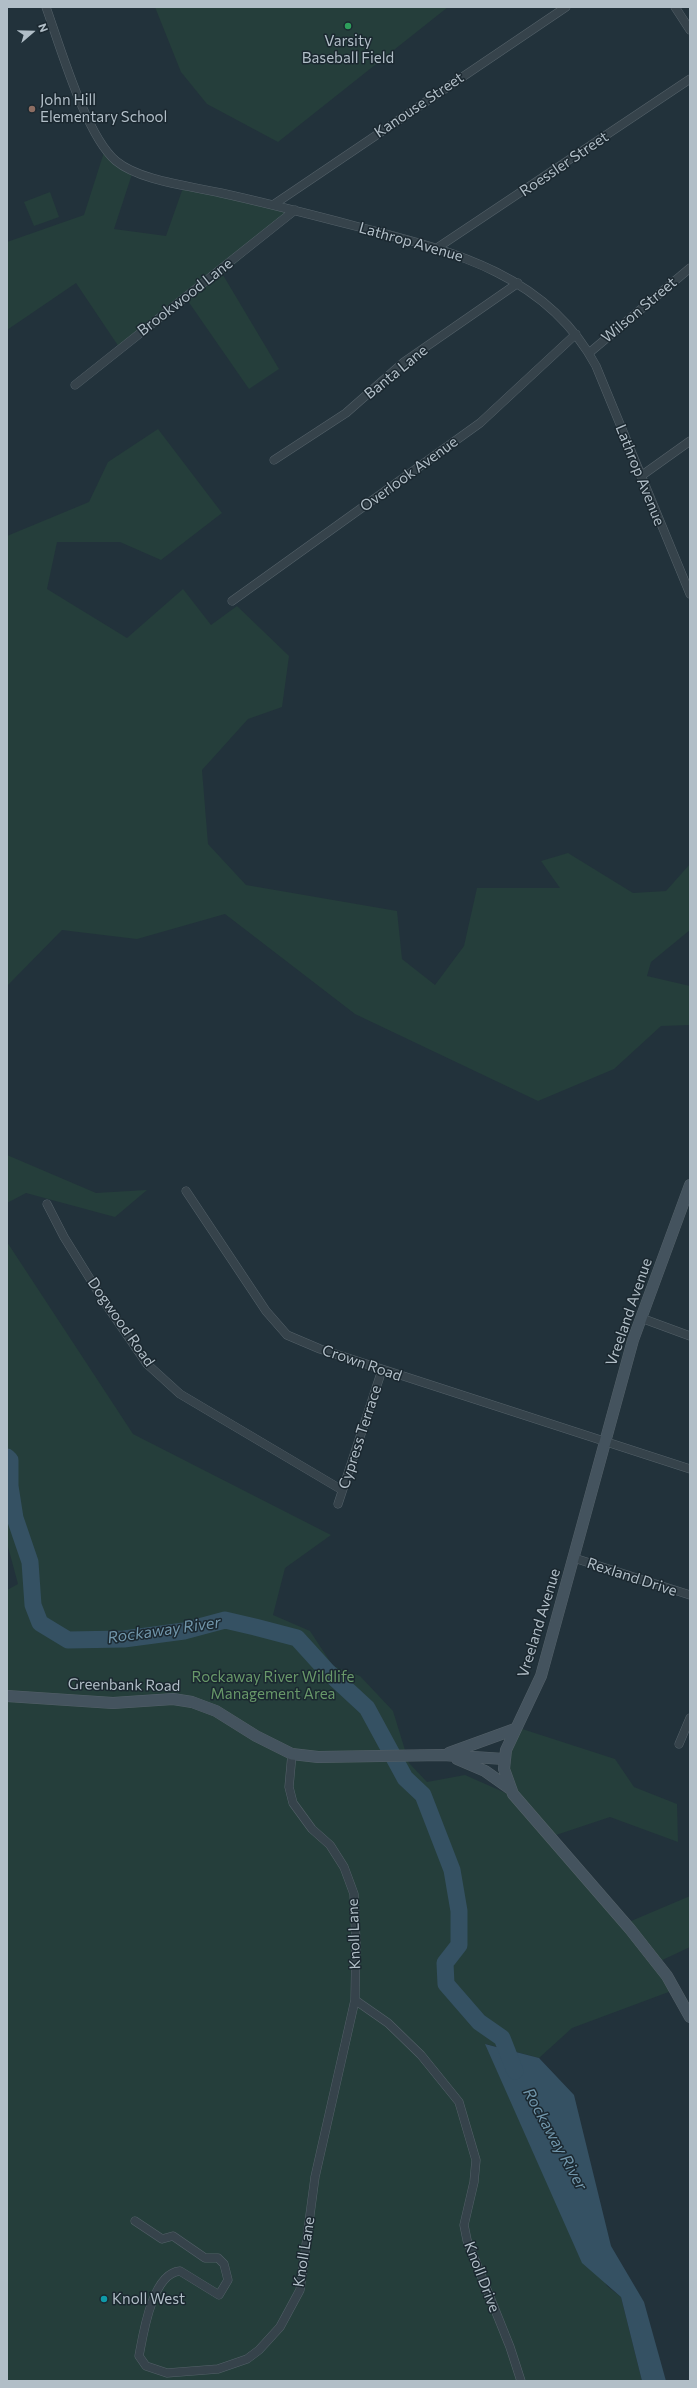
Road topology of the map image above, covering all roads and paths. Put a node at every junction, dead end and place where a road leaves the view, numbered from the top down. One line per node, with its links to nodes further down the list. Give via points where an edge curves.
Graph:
1 (46, 7): 6 (street, Lathrop Avenue, via 91,125 108,153 117,162 157,178)
2 (566, 7): 6 (street, Kanouse Street)
3 (675, 7): 4 (street)
4 (690, 30)
5 (690, 79): 8 (street, Roessler Street)
6 (273, 205): 7 (street, Lathrop Avenue)
7 (295, 210): 8 (street, Lathrop Avenue); 13 (street, Brookwood Lane)
8 (437, 248): 10 (street, Lathrop Avenue, via 469,259)
9 (690, 268): 12 (street, Wilson Street)
10 (518, 283): 11 (street, Lathrop Avenue, via 543,301); 15 (street, Banta Lane, via 404,362 346,413)
11 (576, 334): 12 (street, Lathrop Avenue); 18 (street, Overlook Avenue, via 480,423)
12 (589, 353): 16 (street, Lathrop Avenue)
13 (74, 385)
14 (690, 441): 16 (street)
15 (274, 460)
16 (641, 476): 17 (street, Lathrop Avenue)
17 (690, 594)
18 (232, 601)
19 (690, 1185): 22 (street, Vreeland Avenue)
20 (186, 1191): 24 (street, Crown Road, via 266,1311 287,1335)
21 (47, 1204): 27 (street, Dogwood Road, via 64,1238 147,1364 180,1394)
22 (641, 1318): 23 (street); 25 (street, Vreeland Avenue)
23 (690, 1336)
24 (382, 1370): 25 (street, Crown Road); 27 (street, Cypress Terrace)
25 (605, 1441): 26 (street, Crown Road); 29 (street, Vreeland Avenue)
26 (690, 1469)
27 (342, 1490): 28 (street, Cypress Terrace)
28 (338, 1504)
29 (574, 1558): 30 (street, Rexland Drive); 33 (street, Vreeland Avenue, via 540,1676)
30 (690, 1596)
31 (7, 1696): 35 (street, Greenbank Road, via 113,1703 173,1699 192,1702 216,1711 256,1736)
32 (690, 1718): 34 (street)
33 (515, 1730): 36 (street, Greenbank Road); 37 (street, Vreeland Avenue)
34 (678, 1744)
35 (292, 1754): 36 (street, Greenbank Road, via 337,1758); 39 (street, Knoll Lane, via 289,1787 293,1803 302,1817 337,1854 354,1894)
36 (443, 1755): 37 (street, Greenbank Road); 38 (street, Greenbank Road, via 485,1771)
37 (504, 1759): 38 (street, Vreeland Avenue, via 505,1776)
38 (511, 1789): 40 (street, Vreeland Avenue, via 522,1807 630,1929 667,1976)
39 (355, 2000): 41 (street, Knoll Lane, via 315,2177 300,2290 280,2327 259,2350 247,2359 218,2369 167,2373 146,2366 139,2356 149,2307 167,2278 175,2272 180,2272 219,2295 228,2280 224,2264 218,2258 205,2258 173,2236 162,2239); 42 (street, Knoll Drive, via 388,2023 421,2055 459,2102 476,2160 474,2182 464,2225 466,2240 510,2347)
40 (689, 2013)
41 (135, 2221)
42 (521, 2381)

